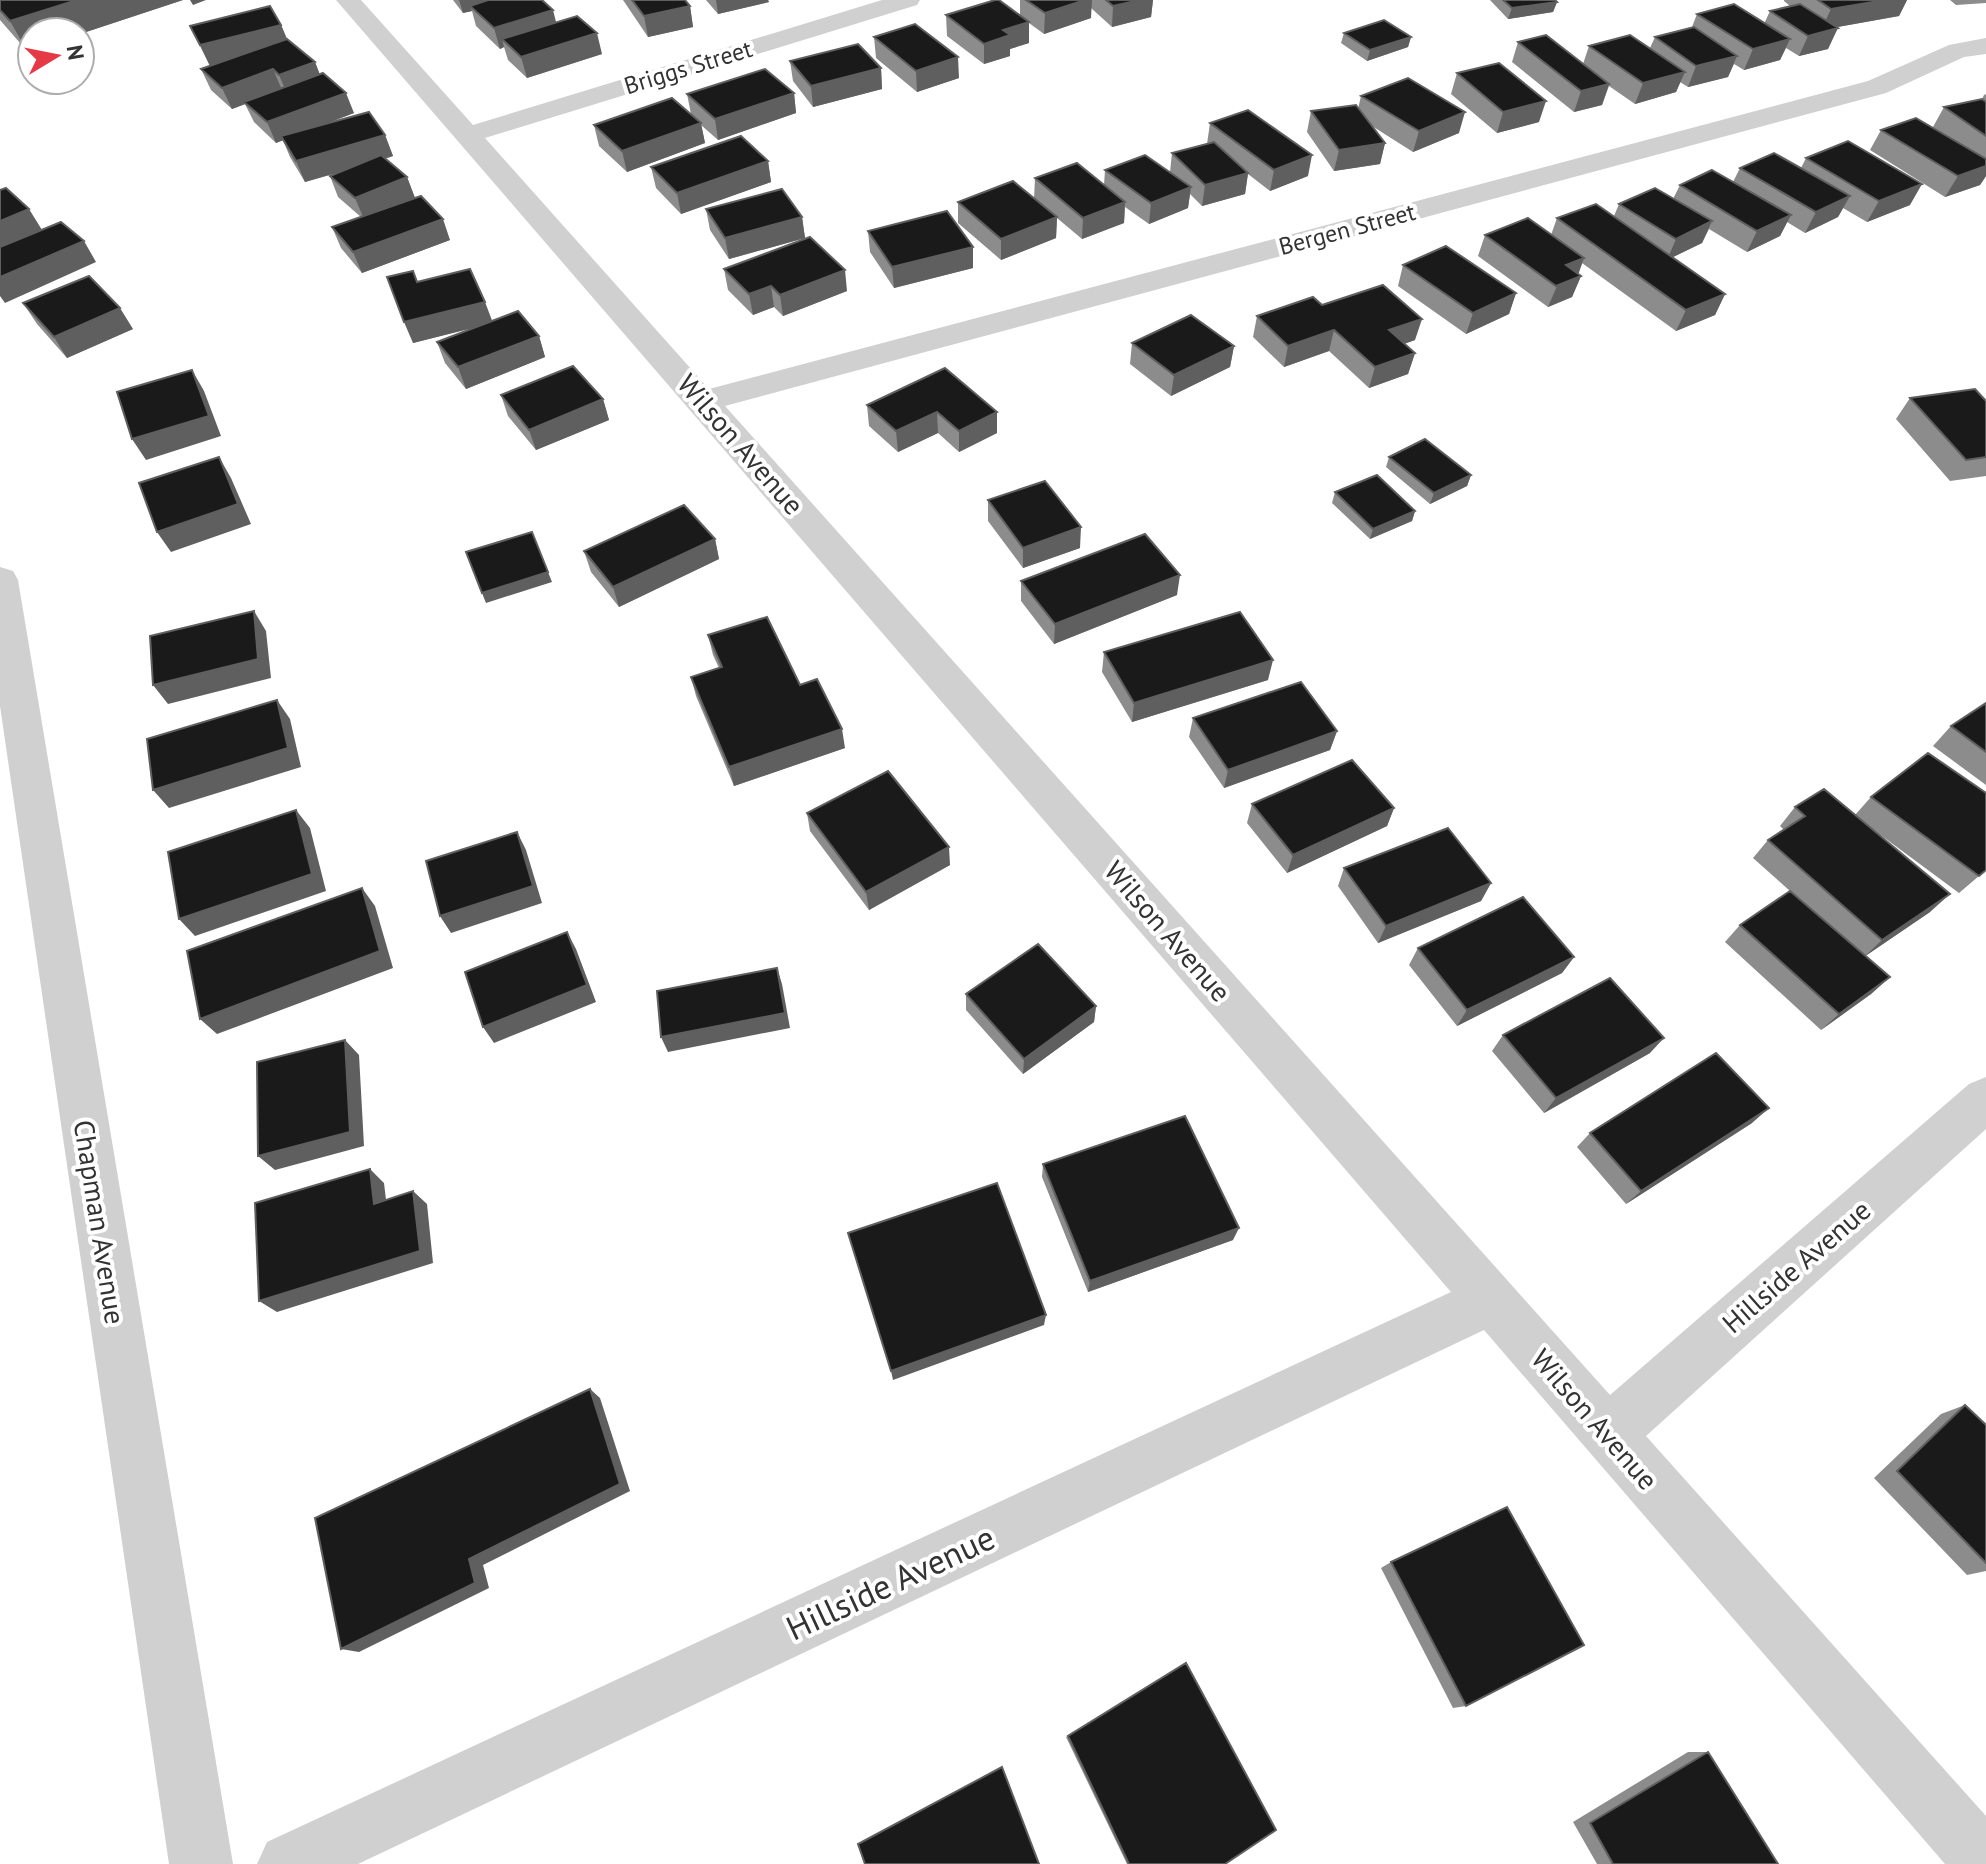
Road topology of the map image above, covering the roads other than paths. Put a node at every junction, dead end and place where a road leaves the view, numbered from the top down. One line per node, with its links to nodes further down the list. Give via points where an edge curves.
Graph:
1 (348, 0): 4 (street, Wilson Avenue)
2 (908, 0): 4 (street, Briggs Street)
3 (1986, 46): 5 (street, Bergen Street, via 1958,50 1877,87)
4 (468, 135): 5 (street, Wilson Avenue)
5 (703, 401): 8 (street, Wilson Avenue)
6 (0, 580): 11 (street, Chapman Avenue)
7 (1986, 1099): 9 (street, Hillside Avenue)
8 (1491, 1300): 9 (street, Wilson Avenue); 12 (street, Hillside Avenue)
9 (1607, 1434): 10 (street, Wilson Avenue)
10 (1986, 1863)
11 (201, 1864)
12 (289, 1864)

